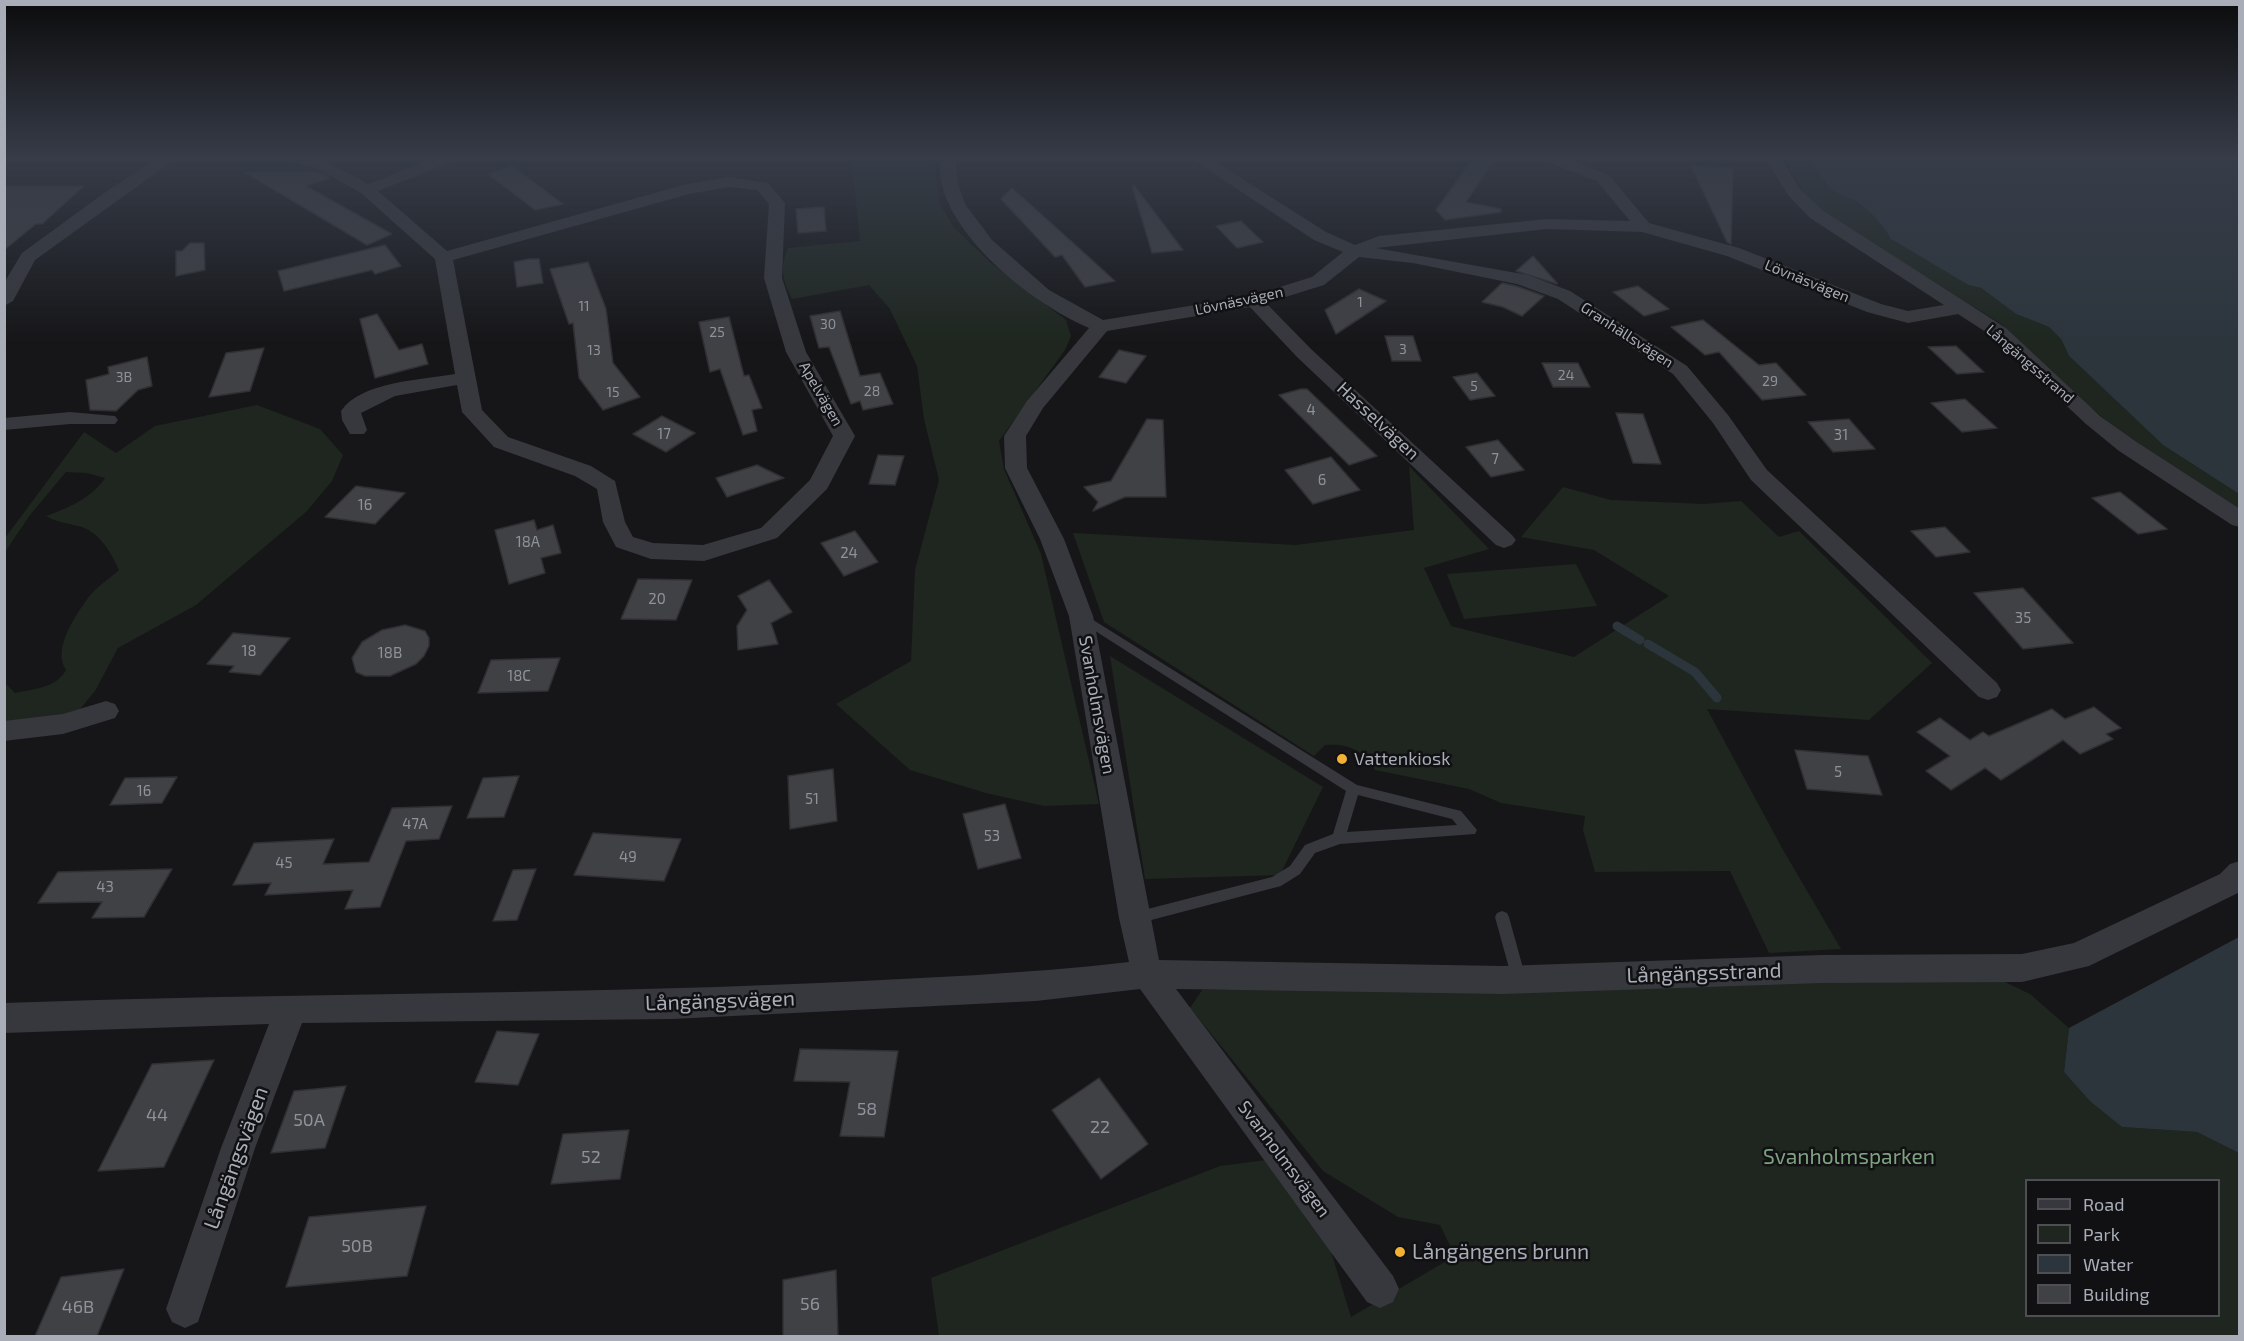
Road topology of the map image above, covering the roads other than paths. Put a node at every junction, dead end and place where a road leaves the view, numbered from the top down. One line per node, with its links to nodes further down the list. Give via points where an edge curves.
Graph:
1 (78, 220): 12 (street, via 28,257)
2 (402, 220): 11 (street)
3 (576, 220): 11 (street, Apelvägen)
4 (776, 220): 16 (street, Apelvägen, via 773,278 796,352 844,436 819,484 769,533 704,553 651,551 624,542 614,522 607,486 583,471 501,442 472,412)
5 (967, 220): 15 (street, via 985,242 1041,294 1078,318)
6 (1294, 220): 10 (street, Granhällsvägen)
7 (1636, 220): 9 (street)
8 (1824, 220): 14 (street, Långängsstrand)
9 (1642, 227): 10 (street, Lövnäsvägen, via 1547,224 1379,241); 14 (street, Lövnäsvägen, via 1732,252 1874,308 1908,317)
10 (1354, 251): 13 (street, Lövnäsvägen, via 1318,281); 23 (street, Granhällsvägen, via 1522,279 1564,295 1680,370 1721,419 1759,475)
11 (444, 256): 16 (street, Apelvägen)
12 (4, 301)
13 (1254, 301): 15 (street, Lövnäsvägen); 21 (street, Hasselvägen, via 1304,353)
14 (1958, 308): 20 (street, Långängsstrand, via 1999,332 2093,420 2127,446)
15 (1101, 326): 22 (street, Svanholmsvägen, via 1034,405 1016,436 1016,468 1052,539)
16 (467, 377): 19 (street, via 379,394 360,402 351,411)
17 (108, 420): 18 (street, via 70,418)
18 (4, 424)
19 (357, 430)
20 (2240, 520)
21 (1504, 540)
22 (1081, 616): 26 (lane); 30 (street, Svanholmsvägen)
23 (1988, 690)
24 (106, 711): 25 (street, via 63,724)
25 (4, 731)
26 (1353, 789): 27 (lane); 27 (lane, via 1456,815 1470,830)
27 (1339, 838): 30 (lane, via 1310,849 1295,870 1276,882)
28 (2240, 873): 32 (street, Långängsstrand, via 2230,883 2078,956 2022,969 1839,968)
29 (1502, 917): 32 (lane)
30 (1134, 918): 31 (street, Svanholmsvägen)
31 (1147, 974): 32 (street, Långängsstrand); 33 (street, Långängsvägen, via 1036,987 672,1004); 35 (street, Svanholmsvägen)
32 (1519, 979)
33 (291, 1009): 34 (street, Långängsvägen); 36 (street, Långängsvägen, via 238,1148)
34 (4, 1018)
35 (1380, 1289)
36 (185, 1309)

